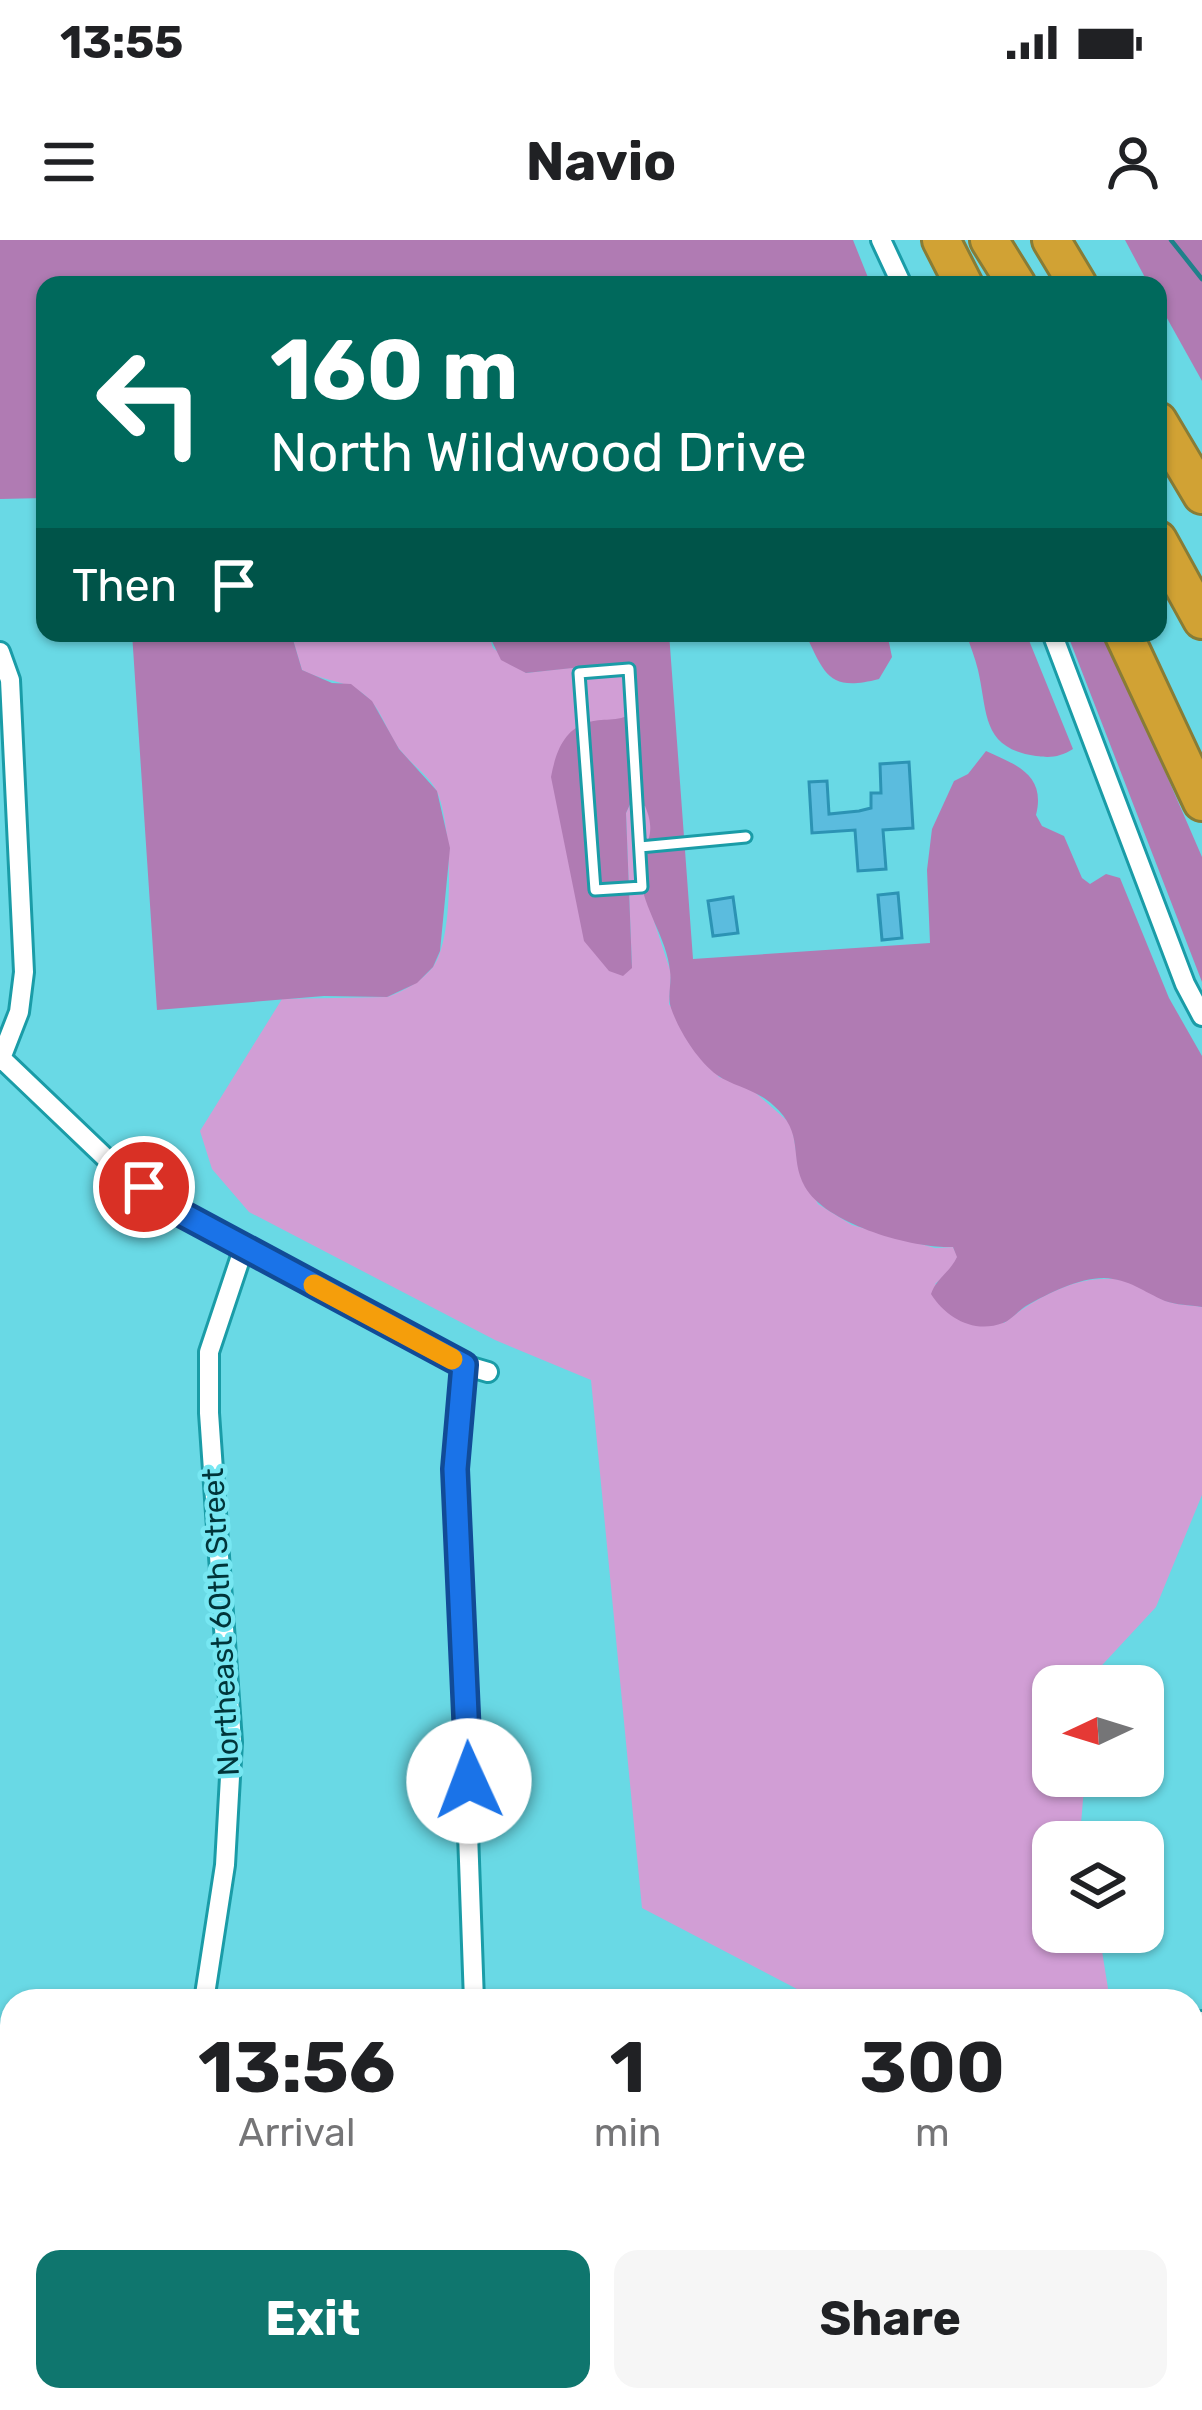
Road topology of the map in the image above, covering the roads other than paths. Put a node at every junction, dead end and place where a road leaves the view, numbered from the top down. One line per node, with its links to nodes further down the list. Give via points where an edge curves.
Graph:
1 (881, 240): 5 (street)
2 (941, 240): 6 (highway)
3 (989, 240): 7 (highway)
4 (1051, 240): 8 (highway)
5 (898, 276)
6 (959, 276)
7 (1011, 276)
8 (1073, 276)
9 (1167, 436): 10 (highway)
10 (1202, 495)
11 (1167, 556): 12 (highway)
12 (1202, 620)
13 (1055, 642): 19 (street)
14 (1127, 642): 16 (highway)
15 (0, 652): 20 (street, via 10,680 25,940 19,1012)
16 (1202, 802)
17 (746, 837): 18 (lane)
18 (640, 847): 18 (lane, via 628,669 579,673 595,890 642,887)
19 (1202, 1016)
20 (0, 1059): 21 (street, via 112,1164)
21 (244, 1247): 22 (street); 24 (street, Northeast 60th Street, via 209,1352 232,1742)
22 (464, 1365): 23 (street); 25 (street, via 455,1469)
23 (488, 1372)
24 (206, 1989)
25 (474, 1989)

